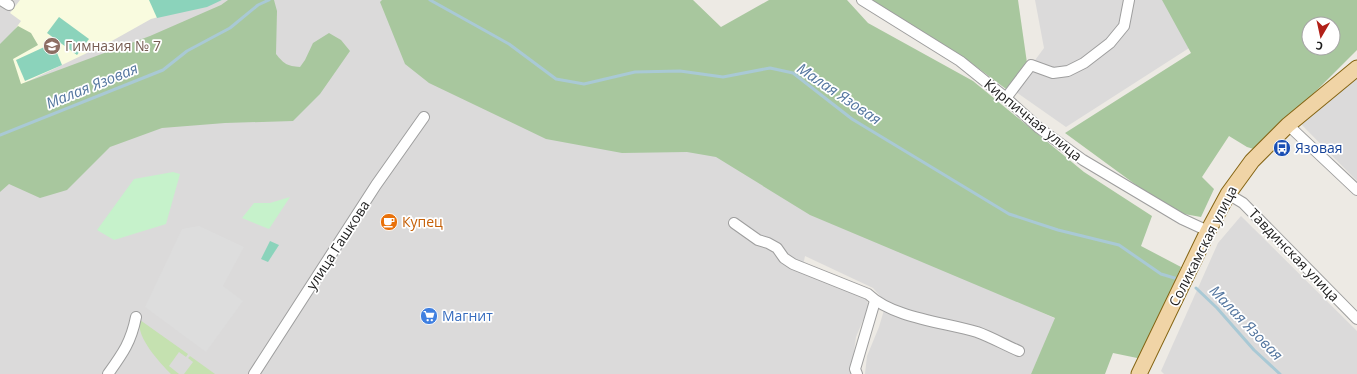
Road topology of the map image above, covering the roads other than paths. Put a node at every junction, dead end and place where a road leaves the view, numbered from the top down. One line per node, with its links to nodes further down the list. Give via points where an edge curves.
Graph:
1 (862, 0): 4 (street, Кирпичная улица, via 960,61)
2 (1129, 0): 4 (street, via 1124,26 1110,43 1084,63 1068,71 1053,73 1031,65)
3 (1357, 68): 6 (main road, Соликамская улица)
4 (1006, 98): 10 (street, Кирпичная улица, via 1039,128 1083,160 1182,219)
5 (424, 117): 16 (street, улица Гашкова, via 376,185)
6 (1288, 125): 7 (street); 8 (main road, Соликамская улица, via 1252,161)
7 (1357, 190)
8 (1228, 194): 10 (main road, Соликамская улица); 13 (street, Тавдинская улица, via 1243,203)
9 (734, 223): 11 (street, via 758,240 777,248 784,258 793,264 868,294)
10 (1208, 231): 18 (main road, Соликамская улица)
11 (875, 301): 14 (street, via 897,312 978,332); 17 (street, via 855,369)
12 (136, 317): 15 (street, via 127,346)
13 (1357, 319)
14 (1019, 351)
15 (108, 374)
16 (254, 374)
17 (857, 374)
18 (1139, 374)

